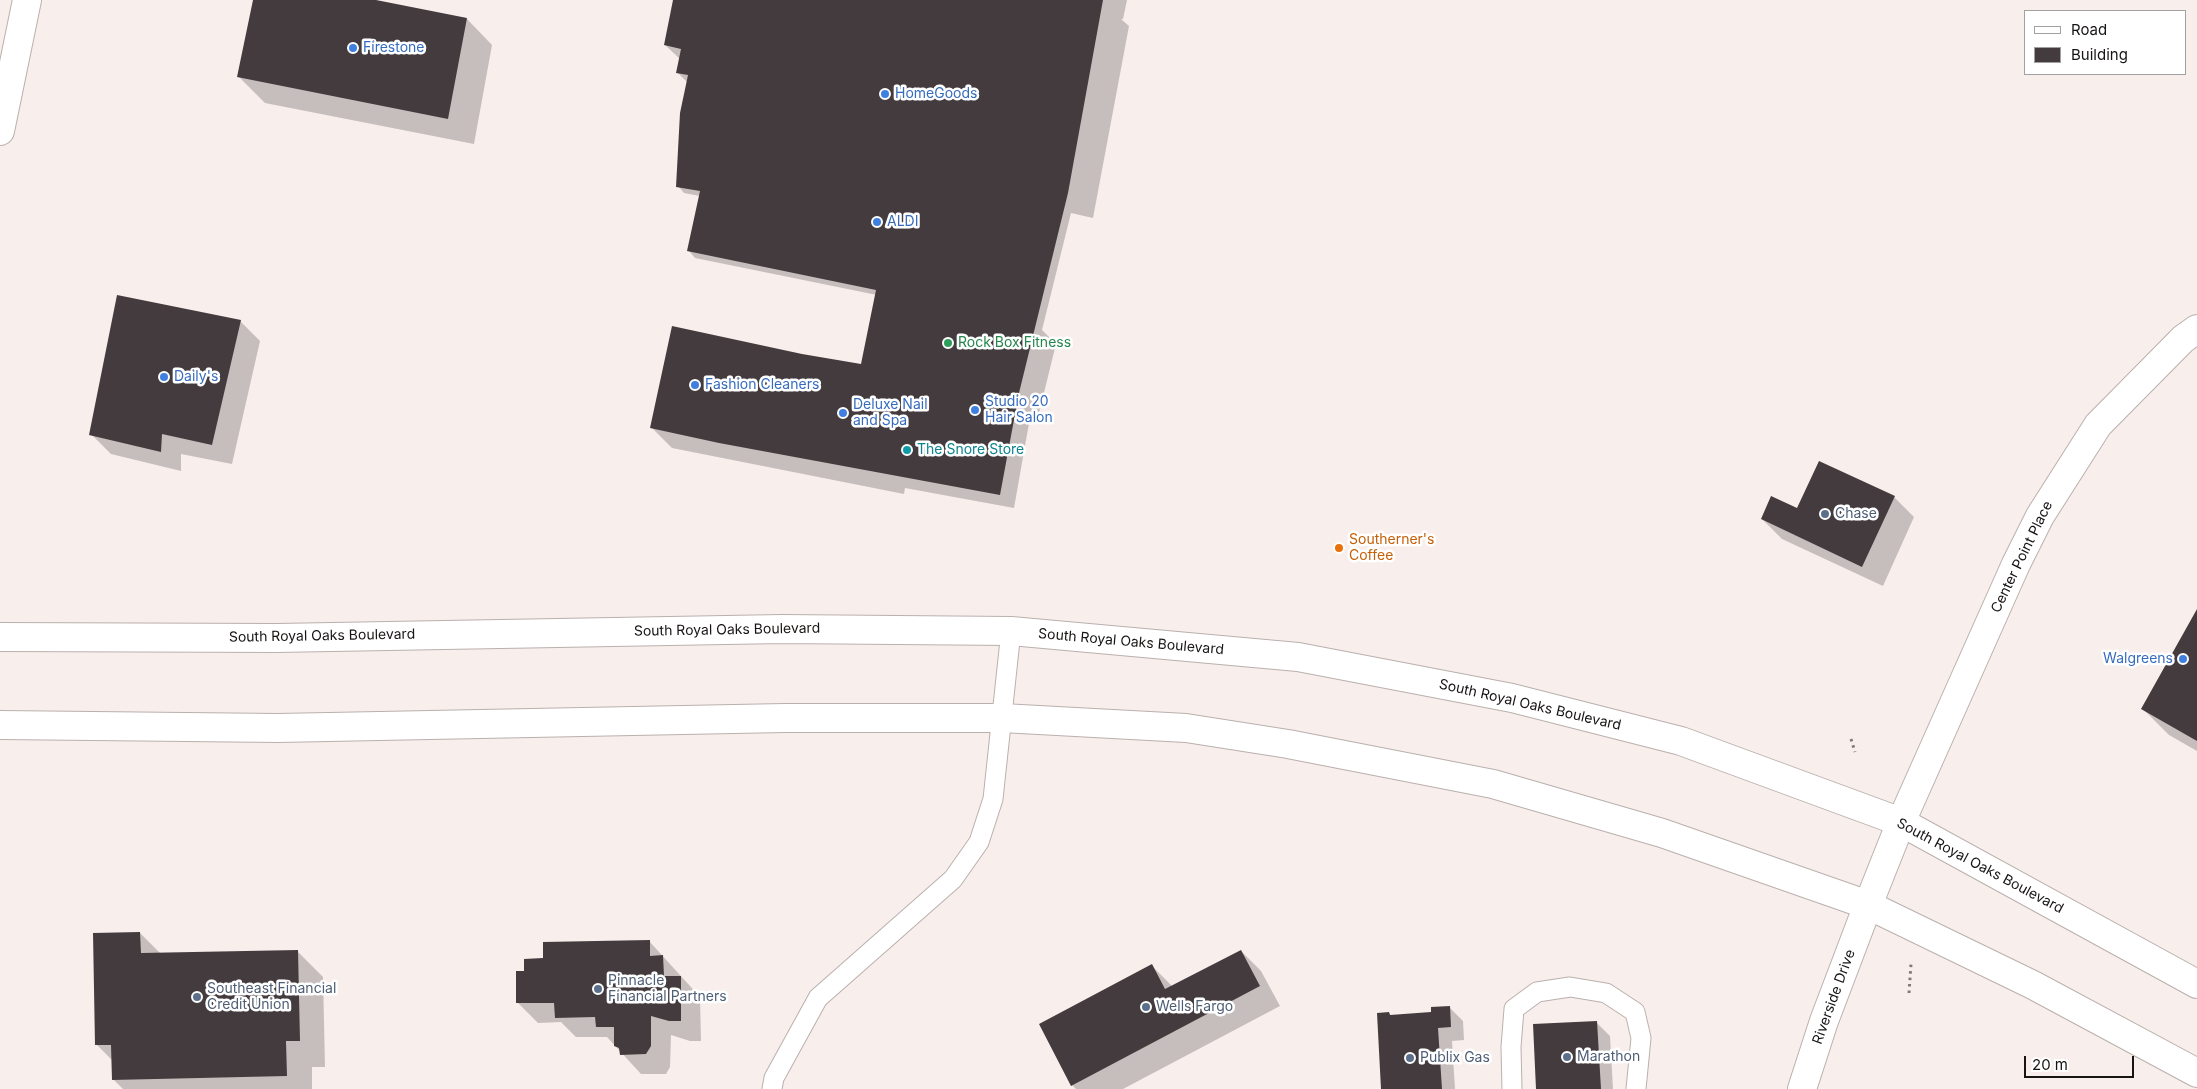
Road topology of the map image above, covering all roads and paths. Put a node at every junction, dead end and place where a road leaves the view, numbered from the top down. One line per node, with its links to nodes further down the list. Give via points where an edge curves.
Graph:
1 (26, 0): 2 (main road)
2 (0, 131)
3 (2197, 329): 10 (main road, Center Point Place, via 2098,425 2040,516)
4 (1011, 632): 5 (main road, South Royal Oaks Boulevard, via 782,629 276,638); 6 (lane); 10 (main road, South Royal Oaks Boulevard, via 1298,656 1512,698 1681,741)
5 (0, 637)
6 (1002, 718): 7 (main road, via 775,718 278,728); 11 (main road, via 1186,728 1288,744 1486,783 1662,833); 16 (lane, via 994,799 979,842 953,879 818,998 774,1078)
7 (0, 724)
8 (1851, 739): 9 (path)
9 (1855, 752)
10 (1901, 822): 11 (main road, Center Point Place); 13 (main road, South Royal Oaks Boulevard)
11 (1868, 905): 15 (main road, via 2034,984); 19 (main road, Riverside Drive)
12 (1911, 964): 14 (path)
13 (2197, 984)
14 (1909, 993)
15 (2197, 1073)
16 (772, 1089)
17 (1512, 1089): 18 (lane, via 1514,1009 1537,992 1570,986 1606,993 1636,1012 1641,1038)
18 (1636, 1089)
19 (1802, 1089)

